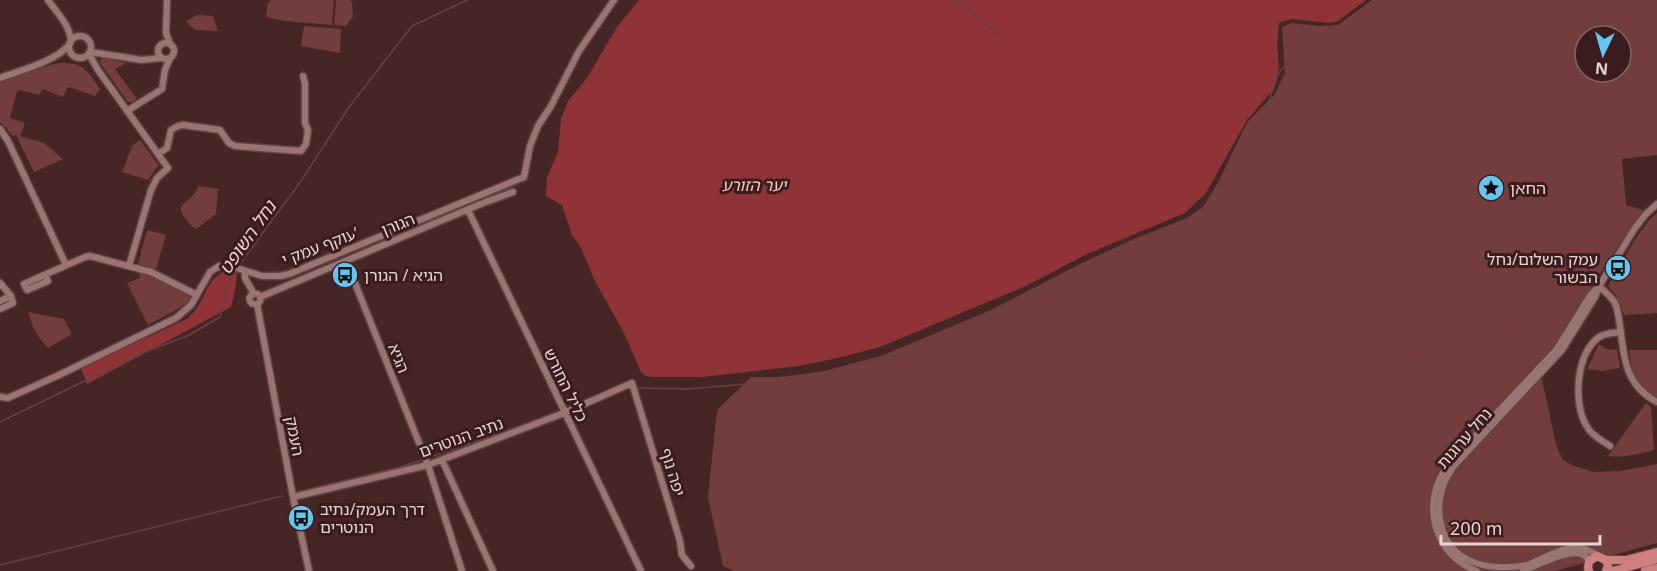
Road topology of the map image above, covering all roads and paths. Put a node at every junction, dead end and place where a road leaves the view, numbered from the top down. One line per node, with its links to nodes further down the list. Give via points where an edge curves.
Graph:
1 (48, 0): 4 (street)
2 (167, 0): 5 (street)
3 (615, 0): 29 (street, עוקף עמק י’, via 579,51 538,126 524,177 289,274 271,277)
4 (66, 25): 6 (street); 8 (street)
5 (166, 33): 9 (street); 10 (street)
6 (82, 36): 7 (street); 8 (street)
7 (90, 41): 11 (street); 12 (street)
8 (70, 43): 13 (street); 14 (street, via 70,50)
9 (170, 44): 10 (street); 15 (street, via 173,55)
10 (159, 47): 15 (street, via 158,54); 16 (street)
11 (89, 53): 12 (street); 14 (street); 17 (street)
12 (112, 55): 16 (street)
13 (54, 57): 14 (street); 19 (street)
14 (77, 57): 17 (street)
15 (165, 58): 16 (street); 20 (street, via 160,90)
16 (147, 60)
17 (98, 70): 20 (street)
18 (303, 76): 22 (street, via 308,130 301,151 235,146 219,130 183,125 171,130 167,148)
19 (0, 78)
20 (128, 111): 22 (street)
21 (0, 129): 27 (street)
22 (158, 154): 28 (street, via 168,168 151,189)
23 (513, 192): 25 (street, הגורן)
24 (1657, 204): 32 (street, נחל ערוגות, via 1635,228)
25 (468, 210): 26 (street, הגורן); 43 (street, כליל החורש)
26 (345, 261): 34 (street, הגורן); 46 (street, הגיא)
27 (66, 265): 28 (street, via 88,256); 30 (street)
28 (129, 266): 33 (street, via 151,272)
29 (245, 272): 33 (street, עוקף עמק י’, via 219,266 210,272); 34 (street, via 244,278)
30 (45, 275)
31 (0, 283): 35 (street)
32 (1599, 286): 39 (street, via 1616,304); 49 (street, נחל ערוגות, via 1558,355 1451,470 1438,511 1450,546 1480,567 1516,568 1572,548 1584,548); 58 (street, נחל ערוגות, via 1556,350 1457,455 1439,480 1434,497 1438,534 1453,558)
33 (197, 295): 41 (street, עוקף עמק י’, via 176,318 8,398)
34 (257, 295): 37 (street); 37 (street, העמק, via 249,297 252,305)
35 (11, 296): 36 (street); 38 (street, via 13,303)
36 (0, 301)
37 (257, 304): 47 (street, העמק)
38 (0, 309)
39 (1621, 332): 42 (street, via 1629,372 1642,393); 44 (street, via 1606,334 1594,342 1581,364 1579,380 1584,423)
40 (632, 383): 43 (street, נתיב הנוטרים); 51 (street, יפה נוף, via 682,555)
41 (0, 397)
42 (1657, 402)
43 (564, 413): 45 (street, נתיב הנוטרים); 57 (street, כליל החורש)
44 (1610, 446)
45 (442, 460): 46 (street, נתיב הנוטרים); 56 (street)
46 (428, 465): 47 (street, נתיב הנוטרים); 55 (street, הגיא)
47 (293, 496): 54 (street, העמק)
48 (1657, 552): 49 (main road, via 1626,560)
49 (1603, 558): 52 (main road, via 1594,557); 61 (main road, via 1608,566)
50 (1657, 559): 62 (main road)
51 (691, 566)
52 (1589, 566): 59 (street, via 1587,557 1571,553); 60 (main road)
53 (1657, 568): 63 (main road)
54 (309, 571)
55 (462, 571)
56 (493, 571)
57 (641, 571)
58 (1477, 571)
59 (1523, 571)
60 (1581, 571)
61 (1606, 571)
62 (1613, 571)
63 (1645, 571)

